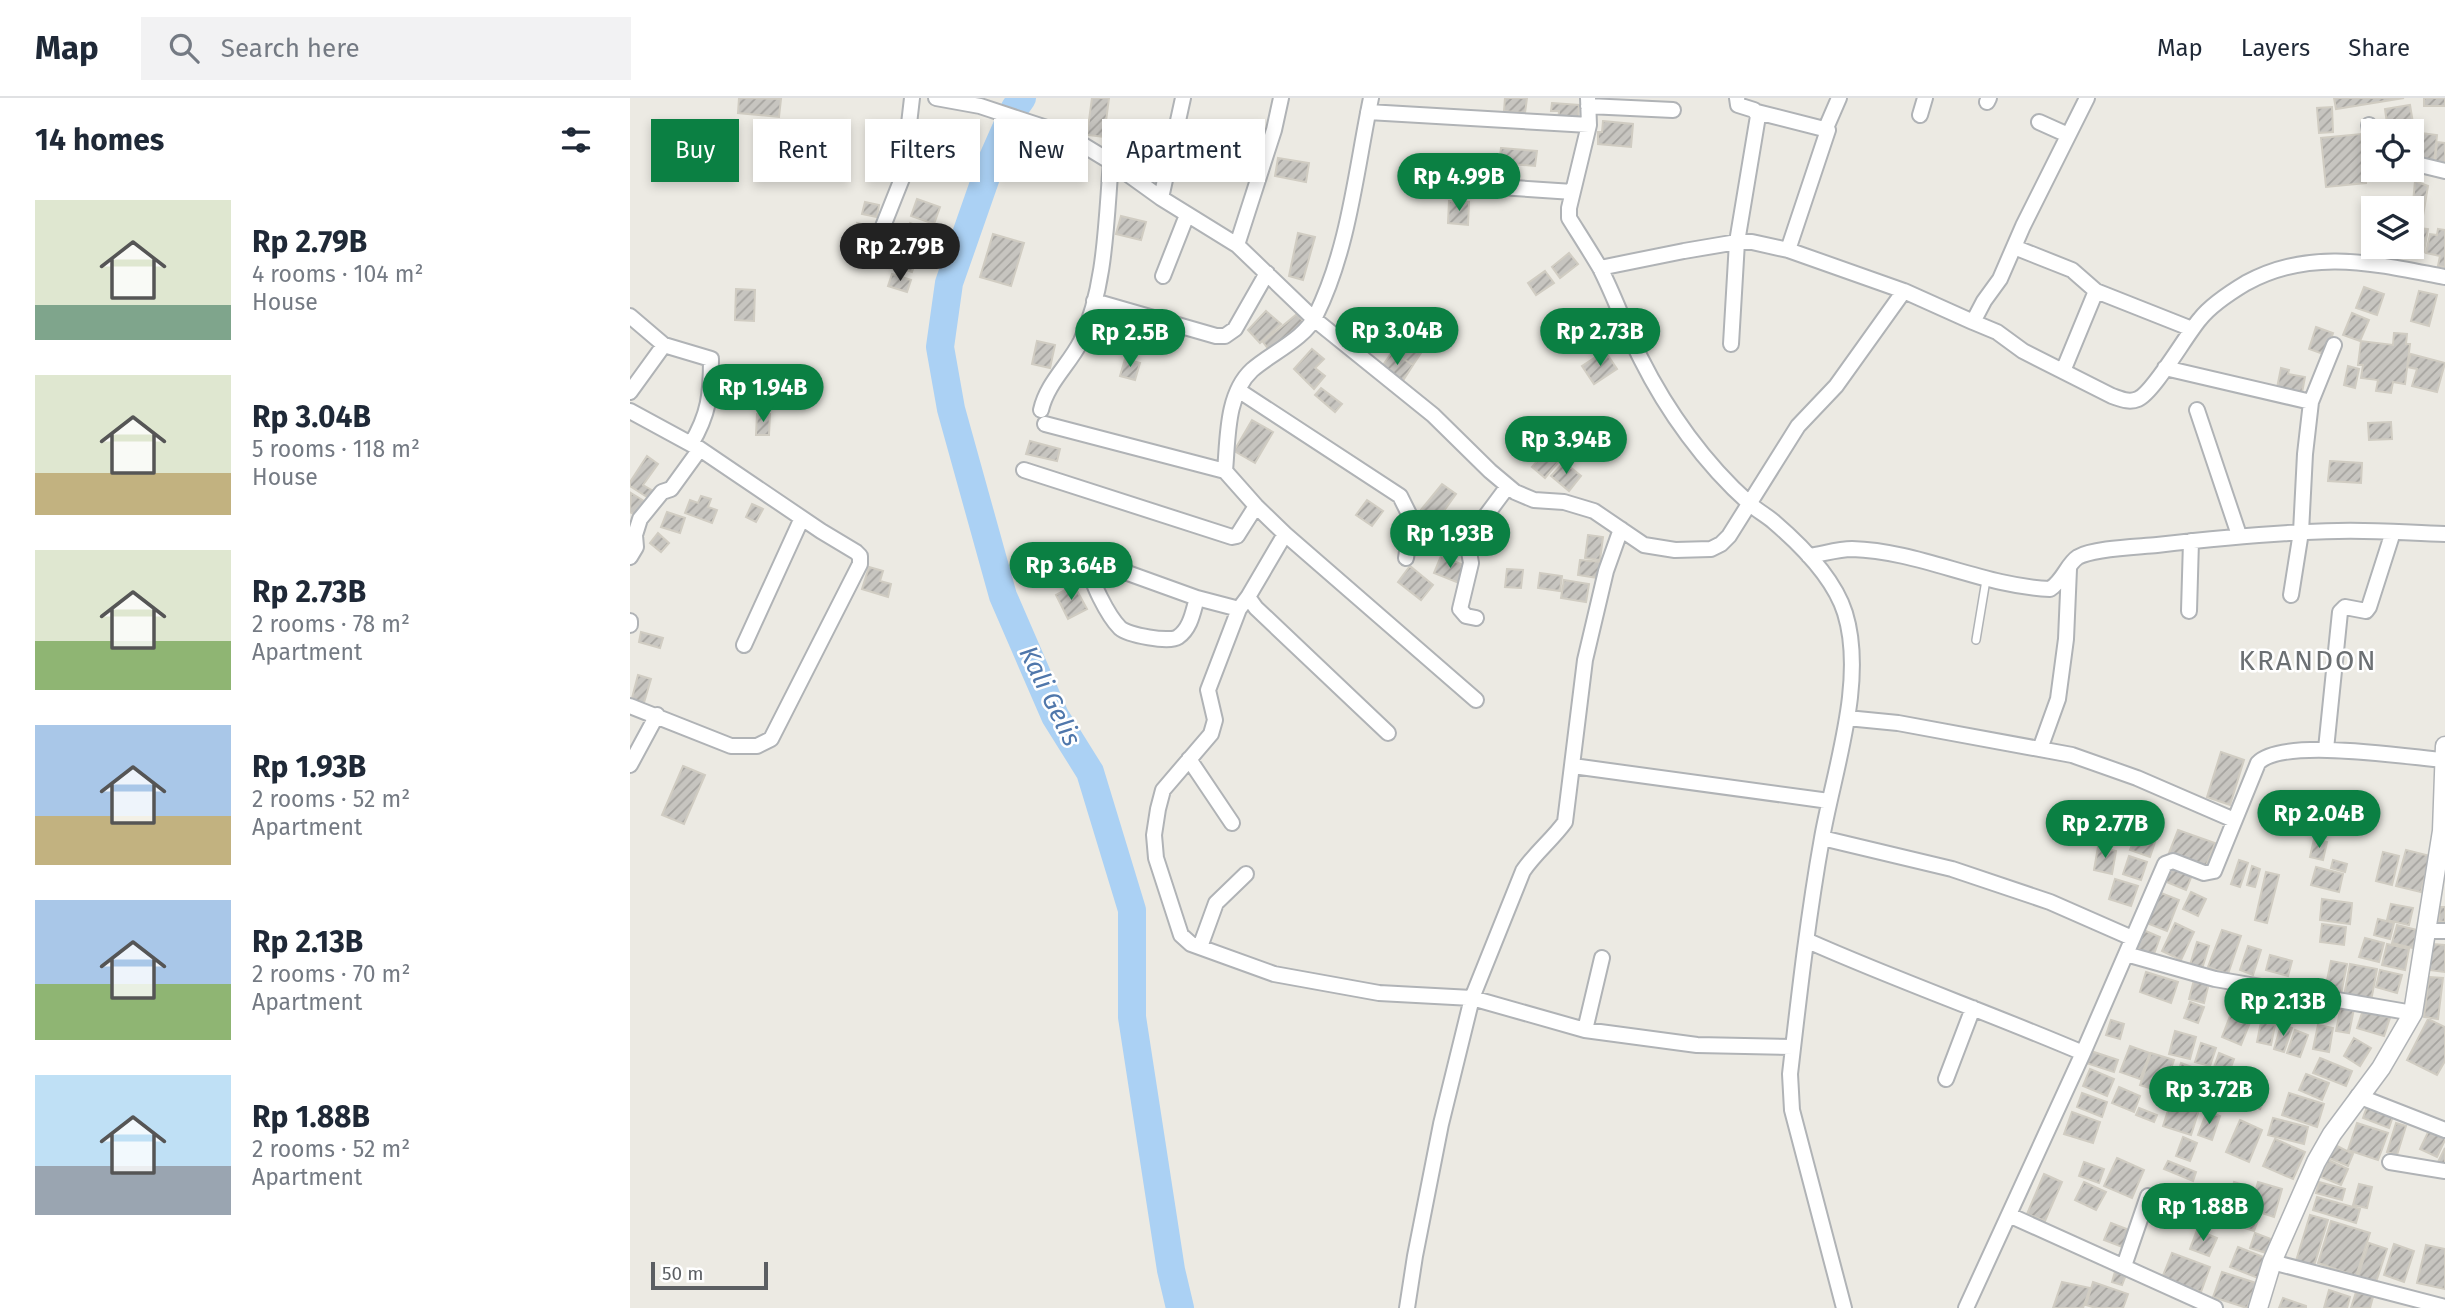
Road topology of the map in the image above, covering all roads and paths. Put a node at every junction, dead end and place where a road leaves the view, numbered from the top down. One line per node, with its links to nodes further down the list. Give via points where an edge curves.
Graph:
1 (912, 98): 32 (street, via 903,176)
2 (936, 98): 9 (street)
3 (1183, 98): 26 (street)
4 (1281, 98): 29 (street)
5 (1737, 98): 13 (street, via 1738,105)
6 (1839, 98): 17 (street)
7 (1925, 98): 14 (street)
8 (2087, 98): 18 (street)
9 (956, 99): 19 (street, via 1065,134)
10 (1588, 102): 12 (street); 16 (street)
11 (1370, 105): 16 (street); 41 (street, via 1345,227 1329,287)
12 (1673, 110)
13 (1757, 112): 17 (street); 28 (street)
14 (1920, 116)
15 (2039, 122): 18 (street)
16 (1589, 125): 25 (street)
17 (1826, 128): 31 (street)
18 (2068, 135): 30 (street)
19 (1102, 157)
20 (2424, 166): 21 (street)
21 (2445, 170)
22 (1109, 182): 39 (street)
23 (1139, 182): 26 (street)
24 (1484, 186): 25 (street)
25 (1573, 192): 33 (street, via 1569,218)
26 (1161, 198): 27 (street)
27 (1187, 215): 29 (street); 35 (street)
28 (1737, 242): 31 (street); 33 (street); 44 (street)
29 (1237, 245): 34 (street)
30 (2014, 247): 38 (street, via 2072,270); 42 (street)
31 (1788, 250): 37 (street)
32 (870, 259)
33 (1600, 268): 58 (street, via 1641,361 1676,417 1711,466)
34 (1267, 273): 39 (street, via 1235,329 1225,336); 41 (street)
35 (1163, 276)
36 (2445, 276): 43 (street, via 2353,260 2304,263 2247,282)
37 (1904, 291): 42 (street); 58 (street, via 1836,386 1798,426)
38 (2096, 291): 43 (street); 48 (street)
39 (1094, 301): 56 (street, via 1080,342 1044,398 1043,417)
40 (630, 316): 45 (street)
41 (1314, 319): 49 (street, via 1251,371); 57 (street, via 1433,415)
42 (1973, 322): 48 (street)
43 (2192, 329): 47 (street)
44 (1731, 344)
45 (664, 345): 50 (street); 54 (street, via 711,359 709,402)
46 (2334, 345): 51 (street)
47 (2165, 368): 48 (street, via 2142,397 2127,401); 51 (street)
48 (2063, 371)
49 (1238, 390): 56 (street); 70 (street, via 1400,496 1412,520)
50 (630, 392)
51 (2311, 402): 62 (street)
52 (2197, 410): 66 (street)
53 (630, 411): 54 (street)
54 (695, 446): 60 (street); 69 (street, via 672,488 662,492 640,519)
55 (1024, 470): 59 (street, via 1232,537)
56 (1225, 471): 59 (street)
57 (1508, 486): 61 (street, via 1534,500 1594,511); 78 (street, via 1468,546 1471,563 1460,609)
58 (1749, 503): 61 (street, via 1729,536 1711,549 1644,545); 68 (street)
59 (1256, 506): 64 (street)
60 (802, 518): 80 (street); 83 (street, via 856,552 860,564 771,739 757,747 731,746)
61 (1620, 529): 91 (street, via 1585,660)
62 (2301, 532): 63 (street); 66 (street); 73 (street)
63 (2393, 533): 65 (street); 87 (street, via 2369,607 2366,611 2345,607 2340,612)
64 (1285, 534): 74 (street); 81 (street)
65 (2445, 534)
66 (2239, 535): 67 (street)
67 (2191, 541): 71 (street, via 2108,550 2078,557); 77 (street)
68 (1809, 556): 72 (street, via 1849,549 1883,552); 84 (street, via 1845,612 1851,667)
69 (630, 557)
70 (1406, 558)
71 (2070, 567): 72 (street, via 2050,589); 86 (street, via 2058,699)
72 (1986, 580): 79 (lane)
73 (2291, 595)
74 (1248, 597): 76 (street); 85 (street)
75 (1197, 598): 75 (street, via 1187,627 1176,639 1131,633 1113,618 1091,580 1090,564 1111,566); 76 (street)
76 (1239, 609): 89 (street, via 1208,690 1215,720 1211,734)
77 (2189, 611)
78 (1476, 618)
79 (1976, 640)
80 (744, 645)
81 (1476, 700)
82 (630, 706): 83 (street)
83 (657, 715): 90 (street)
84 (1847, 718): 86 (street); 92 (street)
85 (1388, 733)
86 (2040, 749): 93 (street, via 2091,761)
87 (2326, 749): 88 (street); 93 (street, via 2262,758)
88 (2444, 753): 97 (street, via 2442,831)
89 (1189, 759): 94 (street); 101 (street, via 1163,790 1154,835 1181,935)
90 (630, 765)
91 (1573, 766): 92 (street); 104 (street, via 1565,822 1523,871)
92 (1829, 801): 95 (street)
93 (2234, 820): 99 (street, via 2214,871 2204,873 2172,861 2165,864)
94 (1232, 823)
95 (1822, 838): 99 (street, via 1952,869 2050,902); 100 (street)
96 (1246, 874): 101 (street, via 1216,903)
97 (2425, 931): 98 (street); 106 (street)
98 (2445, 931)
99 (2132, 938): 102 (street)
100 (1808, 941): 105 (street); 108 (street)
101 (1200, 947): 104 (street, via 1273,974 1379,993)
102 (2126, 954): 106 (street, via 2215,979); 109 (street)
103 (1602, 958): 107 (street)
104 (1472, 998): 107 (street); 120 (street, via 1441,1124)
105 (1973, 1008): 109 (street); 110 (street)
106 (2413, 1013): 111 (street, via 2381,1068)
107 (1585, 1030): 108 (street, via 1698,1045)
108 (1793, 1047): 121 (street, via 1792,1110)
109 (2083, 1053): 116 (street)
110 (1946, 1079)
111 (2358, 1096): 112 (street); 117 (street, via 2316,1162)
112 (2445, 1130)
113 (2390, 1162): 114 (street)
114 (2445, 1171)
115 (2148, 1196): 118 (street)
116 (2009, 1215): 118 (street); 122 (street)
117 (2272, 1262): 119 (street); 124 (street)
118 (2123, 1266): 123 (street)
119 (2445, 1307)
120 (1407, 1308)
121 (1844, 1308)
122 (1966, 1308)
123 (2215, 1308)
124 (2258, 1308)

